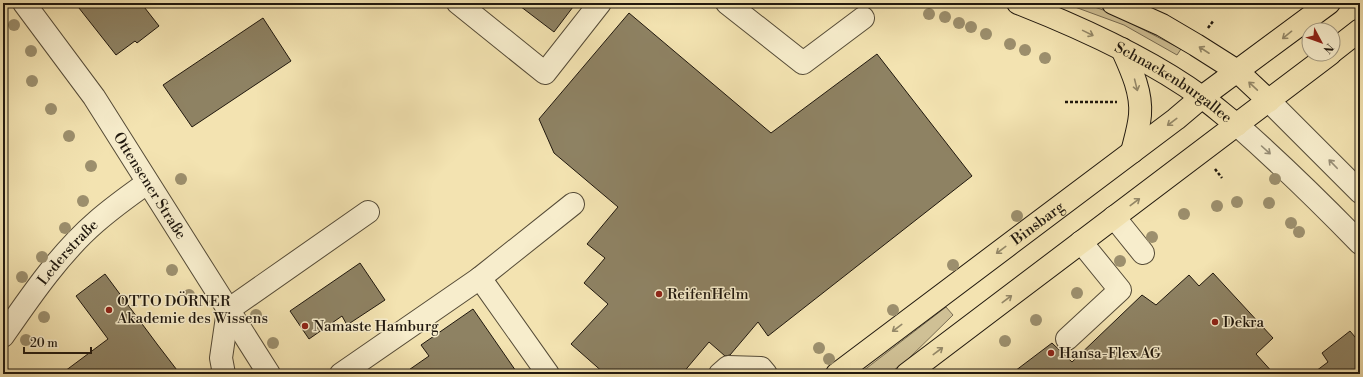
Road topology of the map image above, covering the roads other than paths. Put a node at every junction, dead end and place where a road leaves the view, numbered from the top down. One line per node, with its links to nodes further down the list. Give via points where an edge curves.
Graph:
1 (24, 3): 18 (street, Ottensener Straße, via 94,97)
2 (458, 3): 3 (street, via 545,72)
3 (600, 3)
4 (727, 3): 8 (street, via 803,63)
5 (1018, 3): 11 (main road, Schnackenburgallee, one-way to 11, via 1055,17)
6 (1114, 3): 13 (main road, one-way to 6, via 1162,25)
7 (1329, 3): 13 (main road, Binsbarg, one-way to 13)
8 (863, 18)
9 (1360, 30): 10 (main road)
10 (1341, 45)
11 (1122, 49): 14 (main road, Schnackenburgallee); 17 (main road, one-way to 17, via 1140,100 1138,131)
12 (1319, 62): 15 (main road)
13 (1237, 71): 14 (main road, Binsbarg); 15 (main road, one-way to 13)
14 (1202, 97): 16 (main road, Schnackenburgallee); 17 (main road, Binsbarg, one-way to 17)
15 (1269, 100): 16 (main road); 19 (street, one-way to 15)
16 (1237, 124): 22 (main road, one-way to 16); 24 (street, Schnackenburgallee, one-way to 24)
17 (1132, 152): 36 (main road, Binsbarg, one-way to 36)
18 (148, 183): 27 (street, Ottensener Straße); 28 (street, Lederstraße, via 114,207 74,243)
19 (1358, 186)
20 (573, 204): 26 (street)
21 (368, 212): 27 (street)
22 (1114, 217): 23 (main road); 25 (street)
23 (1081, 242): 29 (street, via 1120,290); 37 (main road, one-way to 23)
24 (1360, 243)
25 (1143, 253)
26 (480, 278): 32 (street); 33 (street)
27 (228, 310): 30 (street, via 221,358); 31 (street, Ottensener Straße)
28 (5, 329)
29 (1067, 339)
30 (224, 374)
31 (268, 374)
32 (341, 374)
33 (548, 374)
34 (720, 374): 35 (street, via 728,367 761,368)
35 (766, 374)
36 (837, 374)
37 (907, 374)

